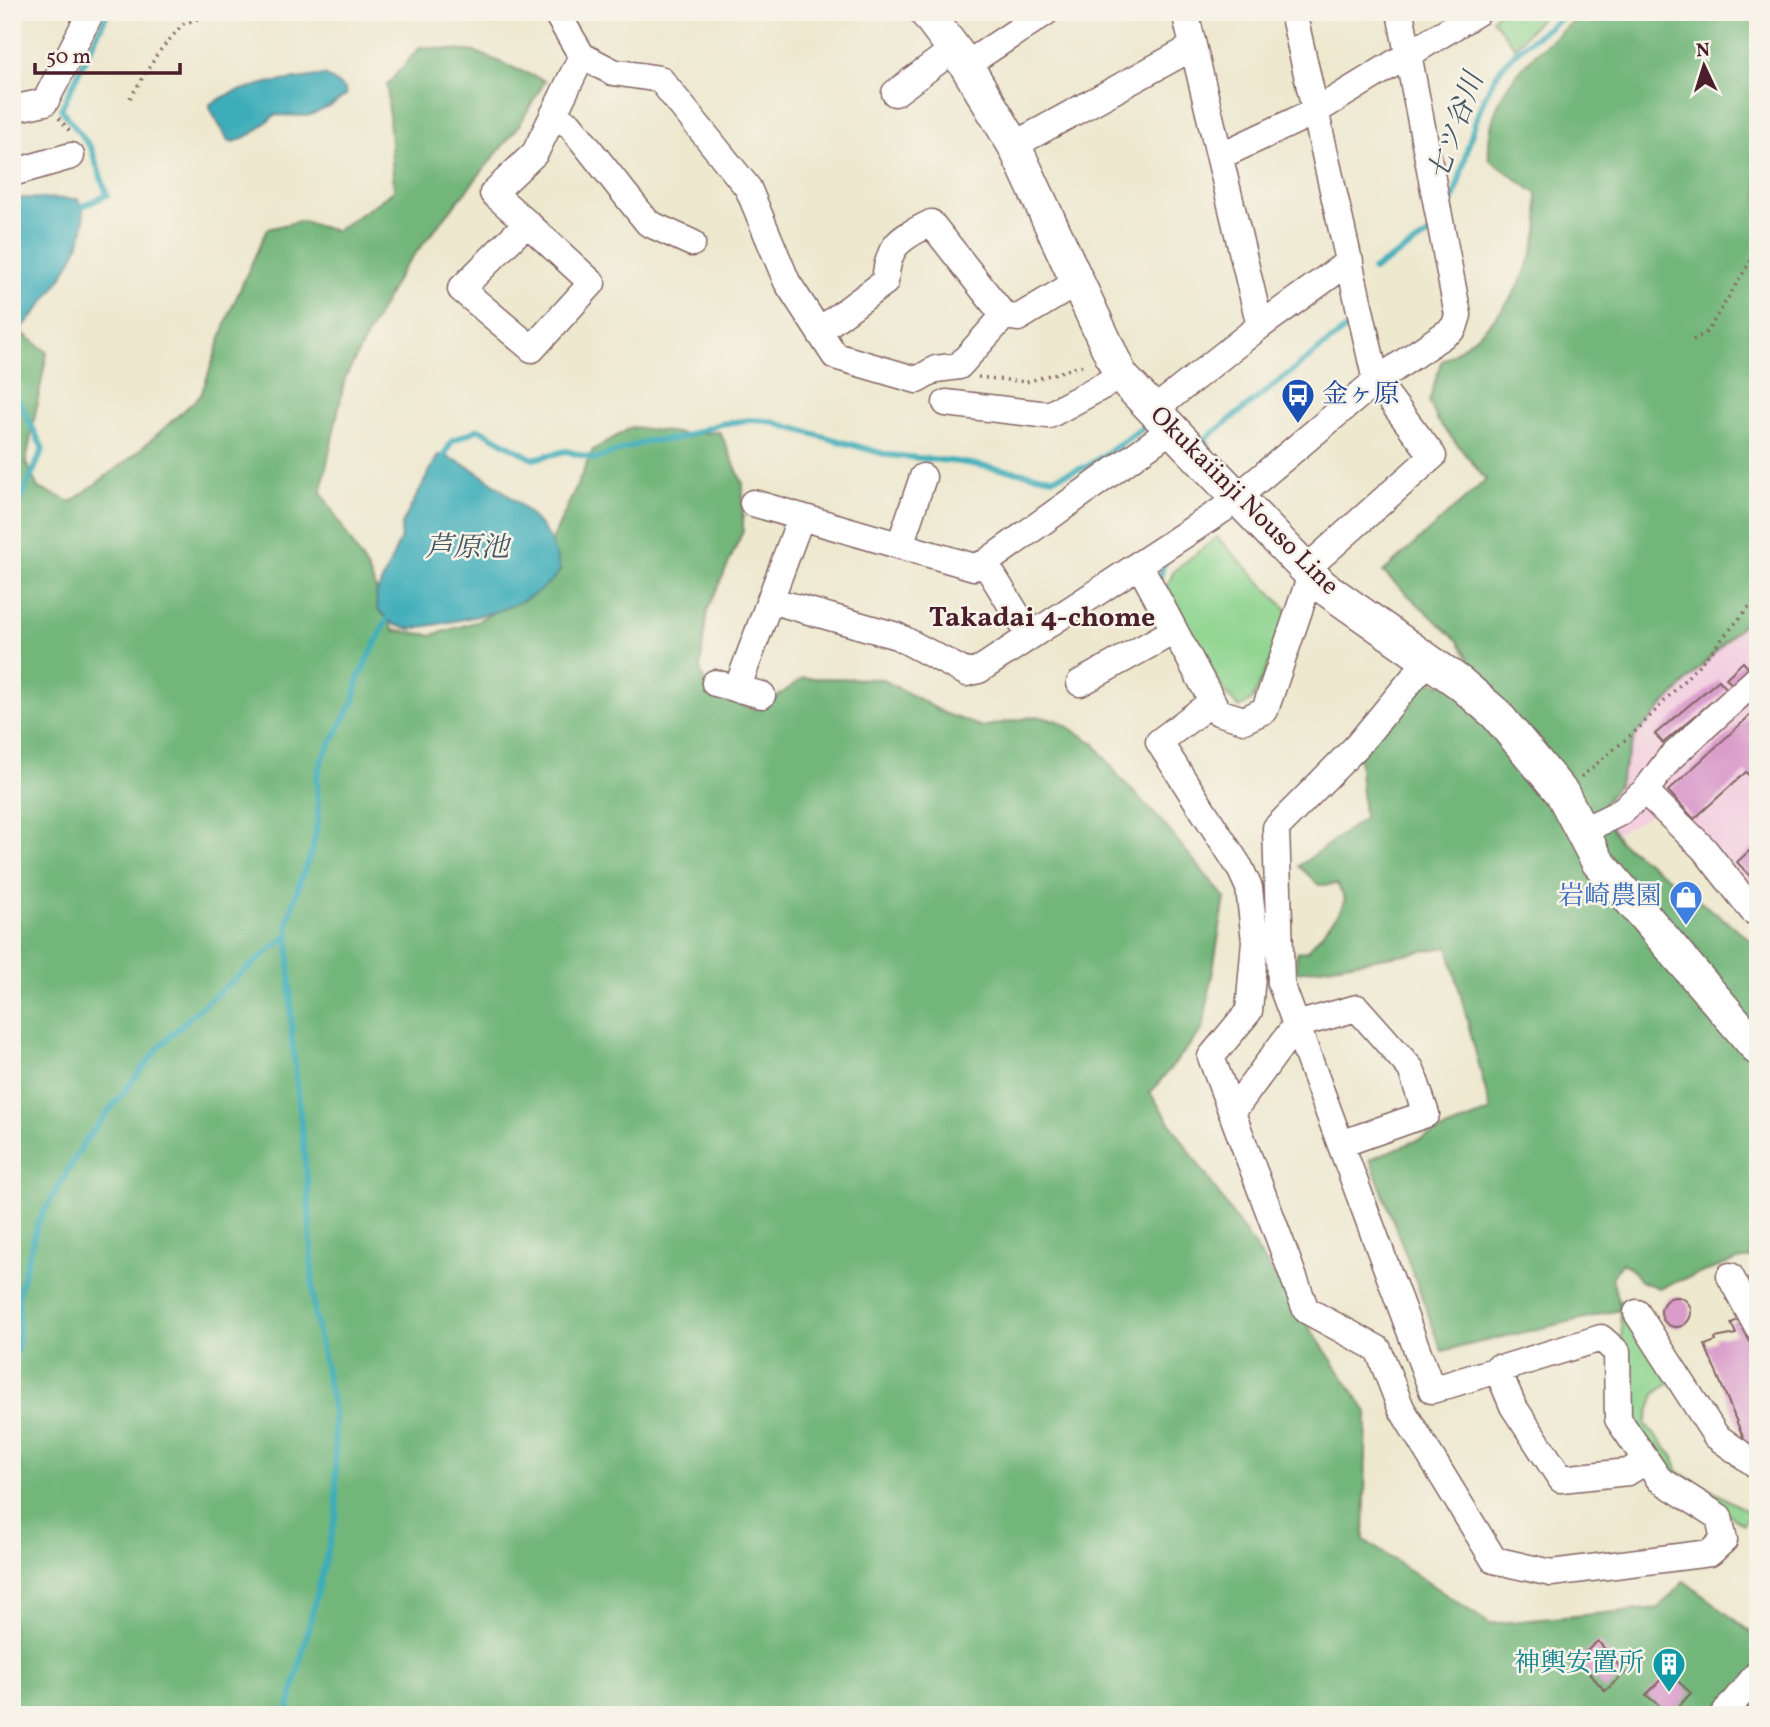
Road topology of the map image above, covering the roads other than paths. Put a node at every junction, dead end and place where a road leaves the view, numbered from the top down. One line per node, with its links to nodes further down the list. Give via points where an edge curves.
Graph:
1 (91, 12): 14 (street, via 45,102)
2 (556, 12): 11 (street)
3 (926, 12): 12 (main road, Okukaiinji Nouso Line)
4 (1046, 12): 12 (street)
5 (1185, 12): 9 (street)
6 (1293, 12): 15 (street)
7 (1400, 12): 10 (street)
8 (1478, 12): 10 (street)
9 (1193, 47): 17 (street); 19 (street)
10 (1409, 53): 15 (street); 29 (street, via 1458,315 1454,328)
11 (582, 56): 16 (street); 27 (street, via 613,72 660,79 748,188 787,282)
12 (960, 57): 13 (street); 17 (main road, Okukaiinji Nouso Line)
13 (895, 93)
14 (12, 109)
15 (1316, 111): 19 (street); 23 (street)
16 (553, 115): 21 (street, via 535,153 493,193); 22 (street, via 570,125 648,223)
17 (1014, 145): 24 (main road, Okukaiinji Nouso Line)
18 (71, 156): 20 (street)
19 (1220, 156): 26 (street)
20 (12, 173)
21 (527, 223): 21 (street, via 592,283 532,349 461,289)
22 (692, 243)
23 (1350, 261): 26 (street); 29 (street)
24 (1078, 282): 25 (street, via 1017,318); 28 (main road, Okukaiinji Nouso Line)
25 (1004, 316): 27 (street, via 959,366 936,369 917,380 835,356); 27 (street, via 931,223 900,238 887,258 885,282)
26 (1260, 326): 31 (street)
27 (819, 331)
28 (1117, 366): 30 (street, via 1049,415); 31 (main road, Okukaiinji Nouso Line)
29 (1376, 381): 33 (street); 39 (street, via 1433,456)
30 (946, 403)
31 (1163, 420): 33 (main road, Okukaiinji Nouso Line); 37 (street)
32 (923, 477): 36 (street)
33 (1236, 496): 38 (street); 39 (main road, Okukaiinji Nouso Line)
34 (753, 503): 35 (street)
35 (801, 517): 36 (street); 40 (street)
36 (900, 545): 37 (street, via 974,567)
37 (985, 563): 42 (street)
38 (1139, 564): 41 (street); 42 (street)
39 (1308, 572): 43 (main road, Okukaiinji Nouso Line); 47 (street, via 1265,710 1244,720 1218,712)
40 (770, 600): 42 (street, via 897,636 967,673); 46 (street, via 726,686)
41 (1174, 631): 45 (street); 47 (street)
42 (1030, 636)
43 (1427, 660): 49 (main road, Okukaiinji Nouso Line, via 1496,714 1562,793); 51 (street, via 1357,746 1276,828 1280,984)
44 (1758, 678): 48 (street, via 1670,759)
45 (1080, 683)
46 (762, 695)
47 (1212, 702): 53 (street, via 1159,742 1249,888 1255,941 1249,1011 1212,1057)
48 (1645, 791): 49 (street, via 1619,813); 50 (street, via 1704,849 1753,911)
49 (1582, 831): 52 (main road, Okukaiinji Nouso Line, via 1598,862)
50 (1758, 907)
51 (1296, 1025): 53 (street); 54 (street); 54 (street, via 1357,1008 1411,1069 1426,1114)
52 (1758, 1049)
53 (1233, 1111): 59 (street, via 1306,1310 1378,1349 1401,1408 1494,1560 1552,1573 1710,1553 1724,1540 1720,1517 1659,1479)
54 (1341, 1144): 58 (street, via 1432,1390)
55 (1730, 1276): 57 (street)
56 (1637, 1312): 60 (street, via 1717,1436)
57 (1758, 1328)
58 (1497, 1368): 59 (street, via 1513,1406 1561,1479 1628,1472); 59 (street, via 1601,1338 1617,1352 1618,1419)
59 (1646, 1461)
60 (1758, 1466)
61 (1758, 1673): 62 (street)
62 (1723, 1715)

